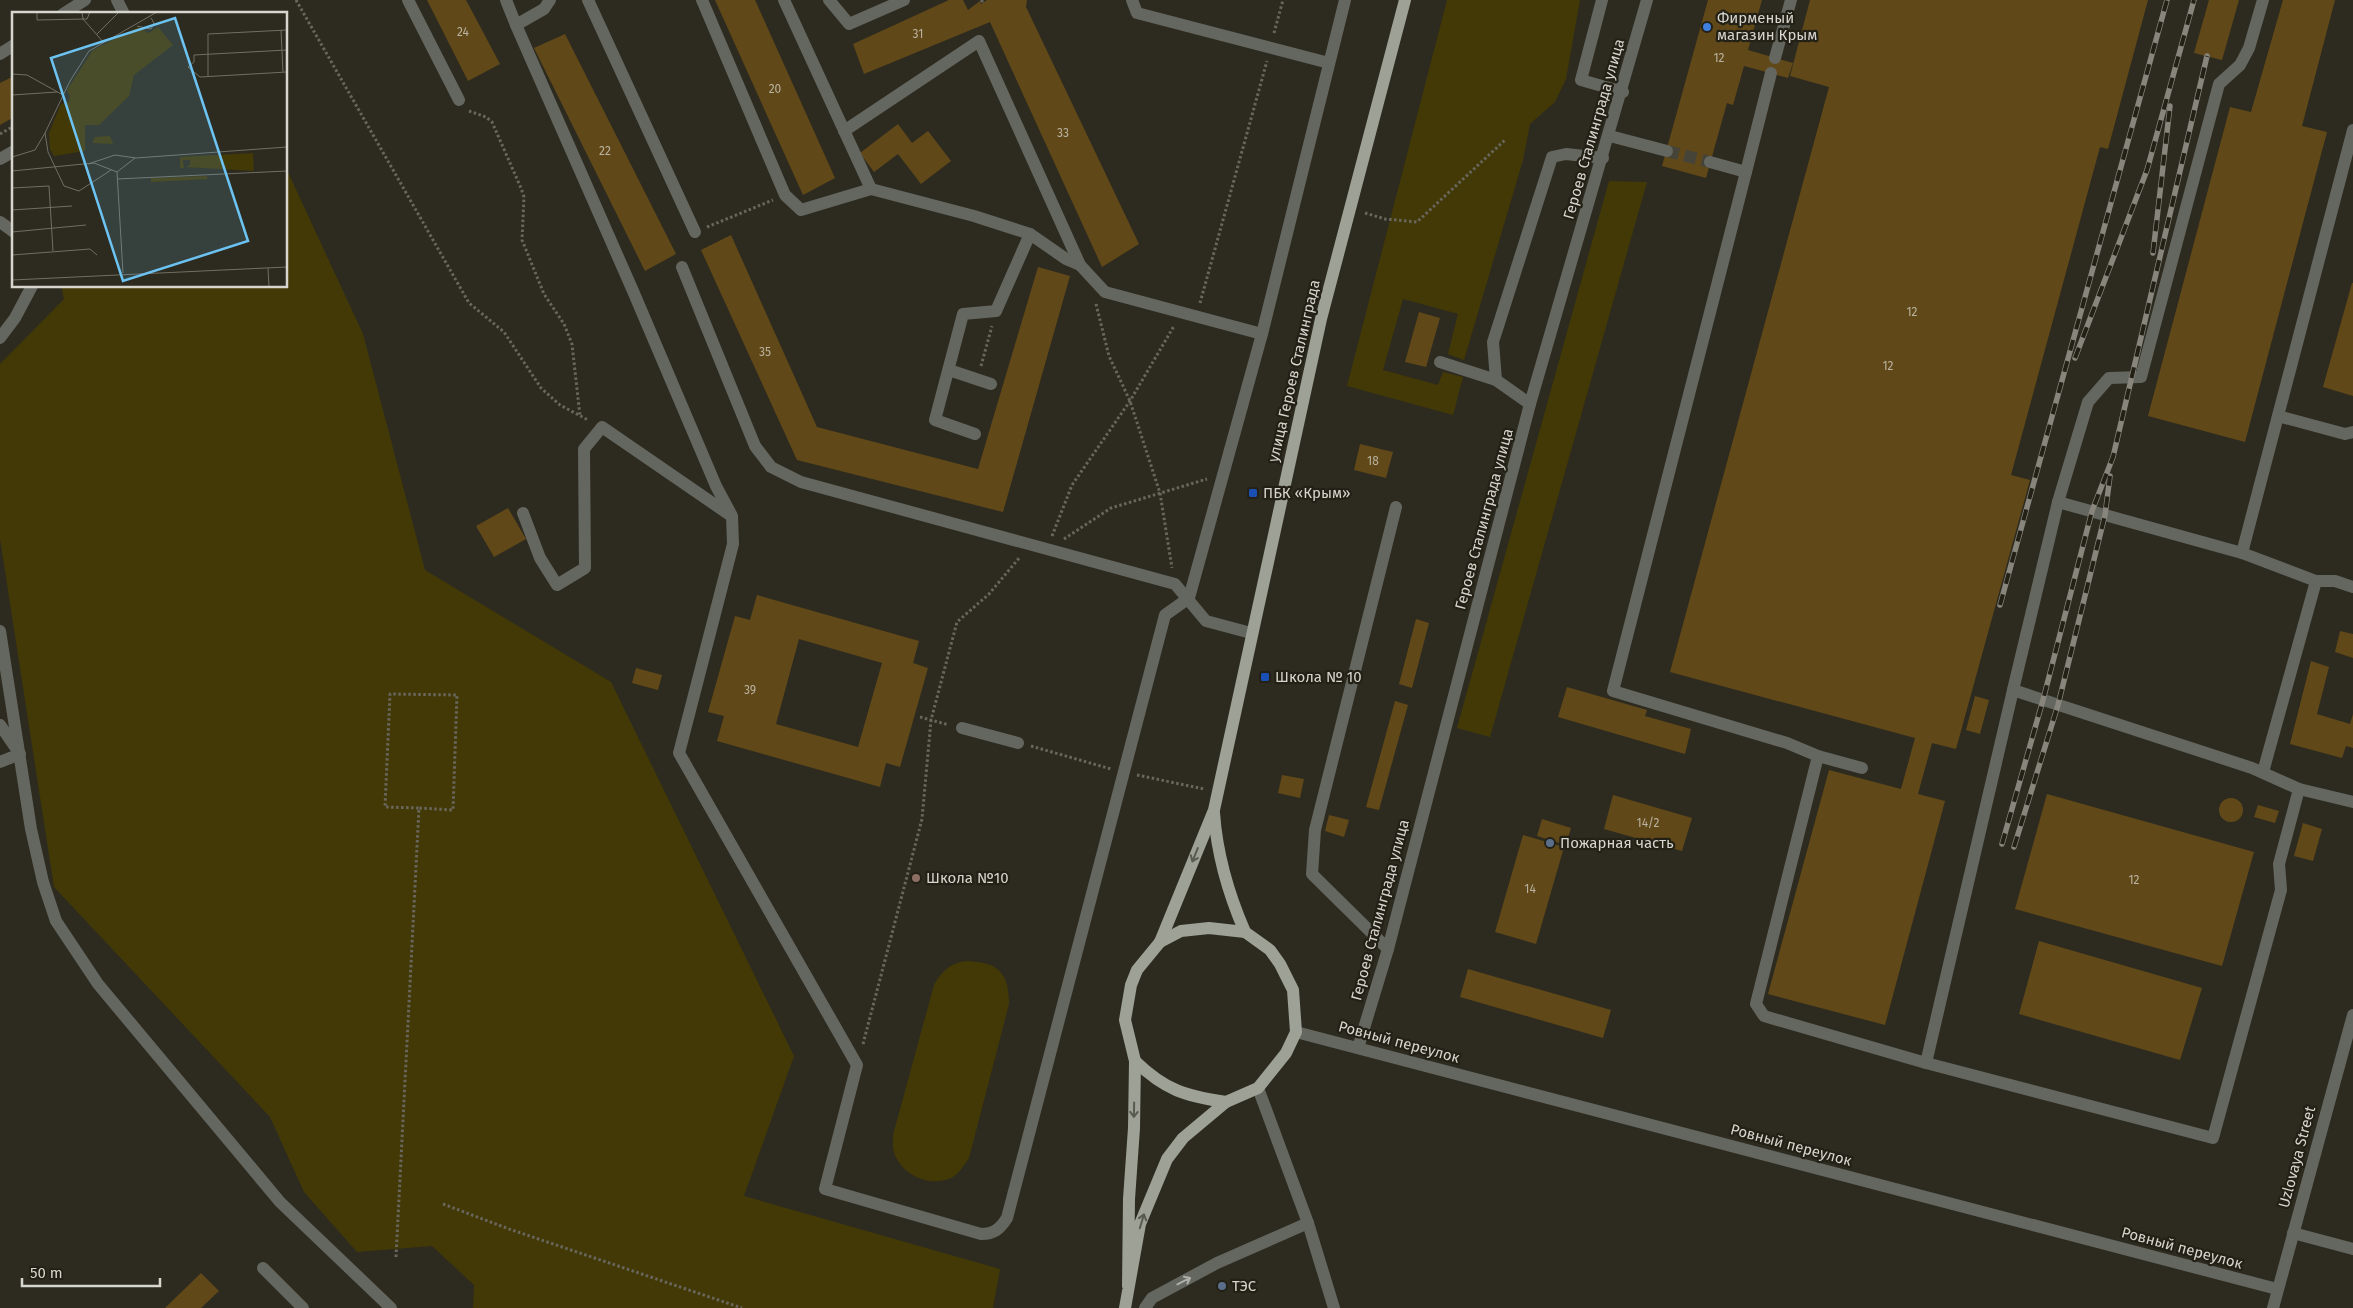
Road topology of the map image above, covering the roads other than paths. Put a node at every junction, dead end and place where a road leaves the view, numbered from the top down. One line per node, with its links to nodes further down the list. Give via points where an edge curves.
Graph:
1 (85, 0): 18 (street)
2 (116, 0): 19 (street)
3 (408, 0): 27 (street)
4 (506, 0): 20 (street)
5 (550, 0): 20 (street, via 544,9)
6 (588, 0): 40 (street)
7 (702, 0): 37 (street, via 786,194 800,210)
8 (784, 0): 28 (street)
9 (829, 0): 10 (street, via 848,24)
10 (904, 0)
11 (1132, 0): 24 (street, via 1137,13)
12 (1345, 0): 24 (street)
13 (1404, 0): 64 (main road, улица Героев Сталинграда, via 1321,319)
14 (1602, 0): 26 (street, via 1581,80)
15 (1647, 0): 26 (street, Героев Сталинграда улица)
16 (1791, 0): 23 (street)
17 (2263, 0): 55 (street, via 2249,48 2240,65 2220,84 2141,377 2110,378 2088,402)
18 (66, 12)
19 (123, 12)
20 (516, 25): 58 (street, via 716,486)
21 (12, 46): 22 (street)
22 (0, 54)
23 (1775, 58)
24 (1329, 64): 45 (street)
25 (1770, 73): 36 (street)
26 (1623, 92): 30 (street, Героев Сталинграда улица)
27 (459, 100)
28 (844, 130): 37 (street); 42 (street, via 979,41)
29 (2353, 130): 52 (street)
30 (1610, 136): 31 (street); 33 (street, Героев Сталинграда улица)
31 (1667, 151)
32 (12, 152): 34 (street)
33 (1603, 158): 49 (street, via 1566,154 1552,156 1493,342); 51 (street, Героев Сталинграда улица)
34 (0, 159)
35 (1710, 162): 36 (street)
36 (1746, 172): 70 (street, via 1613,691 1787,743)
37 (871, 189): 41 (street)
38 (0, 222): 39 (street)
39 (12, 231)
40 (695, 232)
41 (1030, 234): 42 (street); 48 (street, via 996,311 963,314)
42 (1080, 265): 45 (street, via 1105,292)
43 (682, 267): 62 (street, via 755,446 771,467 801,482 1175,584)
44 (31, 288): 46 (street, via 16,318)
45 (1262, 334): 62 (street)
46 (0, 338)
47 (1440, 362): 49 (street)
48 (948, 370): 50 (street); 54 (street, via 935,420)
49 (1496, 380): 51 (street)
50 (991, 384)
51 (1530, 404): 79 (street, Героев Сталинграда улица)
52 (2278, 416): 53 (street, via 2345,434); 59 (street)
53 (2353, 432)
54 (975, 434)
55 (2058, 502): 59 (street); 65 (street)
56 (1396, 507): 79 (street, via 1315,830 1312,874)
57 (523, 513): 58 (street, via 540,558 557,585 586,568 584,449 602,428)
58 (732, 516): 62 (street, via 733,544 678,753 858,1065 825,1189 981,1234 998,1230 1007,1218 1165,616)
59 (2242, 553): 60 (street)
60 (2316, 581): 61 (street, via 2335,581); 73 (street)
61 (2353, 587)
62 (1189, 598): 64 (street, via 1206,622)
63 (0, 631): 69 (street)
64 (1251, 633): 76 (main road, улица Героев Сталинграда)
65 (2013, 690): 73 (street); 84 (street)
66 (0, 725): 69 (street)
67 (962, 728): 68 (street)
68 (1018, 743)
69 (20, 754): 71 (street); 94 (street, via 31,829 56,921 98,984 280,1202)
70 (1818, 756): 72 (street); 84 (street, via 1756,1004 1764,1016)
71 (0, 762)
72 (1862, 768)
73 (2262, 772): 74 (street)
74 (2299, 789): 75 (street); 84 (street, via 2279,864 2281,890 2213,1138)
75 (2353, 802)
76 (1214, 810): 77 (main road, улица Героев Сталинграда, via 1216,844); 78 (main road, улица Героев Сталинграда, one-way to 78)
77 (1245, 932): 78 (main road, via 1195,929 1181,931); 81 (main road, via 1270,950 1280,964 1293,990)
78 (1160, 942): 83 (main road, via 1137,970 1127,1002 1125,1020)
79 (1388, 949): 82 (street, Героев Сталинграда улица)
80 (2353, 1015): 88 (street, Uzlovaya Street)
81 (1296, 1032): 82 (street, Ровный переулок); 85 (main road, via 1286,1053)
82 (1358, 1048): 92 (street, Ровный переулок)
83 (1135, 1061): 86 (main road, via 1170,1089 1194,1098); 91 (main road, one-way to 91)
84 (1926, 1064)
85 (1258, 1088): 86 (main road); 87 (street)
86 (1226, 1102): 91 (main road, one-way to 86, via 1140,1224 1167,1159 1183,1138)
87 (1308, 1223): 96 (street, one-way to 87, via 1160,1293); 97 (street)
88 (2293, 1233): 89 (street); 92 (street, Uzlovaya Street)
89 (2353, 1248)
90 (263, 1268): 93 (street)
91 (1128, 1286): 95 (main road)
92 (2277, 1289): 98 (street, Uzlovaya Street)
93 (304, 1308)
94 (390, 1308)
95 (1125, 1308)
96 (1145, 1308)
97 (1334, 1308)
98 (2272, 1308)

